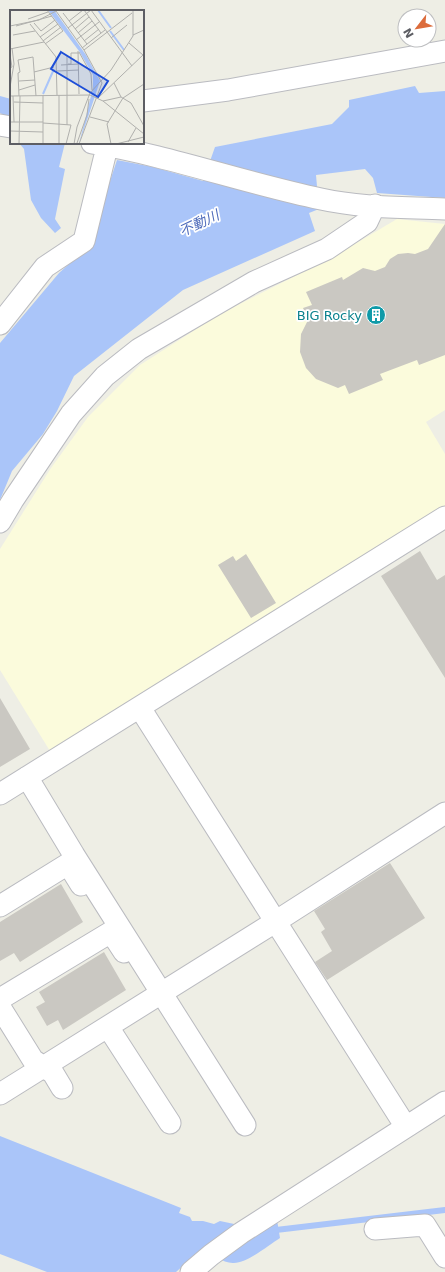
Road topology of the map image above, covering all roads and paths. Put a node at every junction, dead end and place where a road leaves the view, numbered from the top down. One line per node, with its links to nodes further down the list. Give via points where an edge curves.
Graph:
1 (445, 50): 2 (street, via 228,90)
2 (144, 101)
3 (103, 144): 4 (street, via 322,200); 6 (street, via 84,241 45,267)
4 (375, 206): 5 (street); 8 (street, via 367,222 327,249 254,282 139,349 105,376 71,414)
5 (445, 209)
6 (0, 324)
7 (445, 517): 9 (street)
8 (0, 522)
9 (140, 708): 10 (street); 14 (street)
10 (27, 777): 11 (street); 16 (street)
11 (0, 794)
12 (445, 813): 14 (street)
13 (0, 906): 15 (street, via 68,864)
14 (276, 922): 16 (street); 26 (street)
15 (111, 932): 16 (street); 17 (street)
16 (158, 996): 19 (street); 25 (street)
17 (0, 999)
18 (0, 1007): 20 (street, via 33,1060)
19 (108, 1027): 20 (street); 24 (street)
20 (44, 1067): 21 (street, via 53,1073); 22 (street)
21 (62, 1088)
22 (0, 1094)
23 (445, 1102): 26 (street)
24 (170, 1123)
25 (245, 1124)
26 (406, 1127): 29 (street, via 259,1222)
27 (375, 1229): 28 (street, via 425,1226)
28 (445, 1257)
29 (191, 1272)

